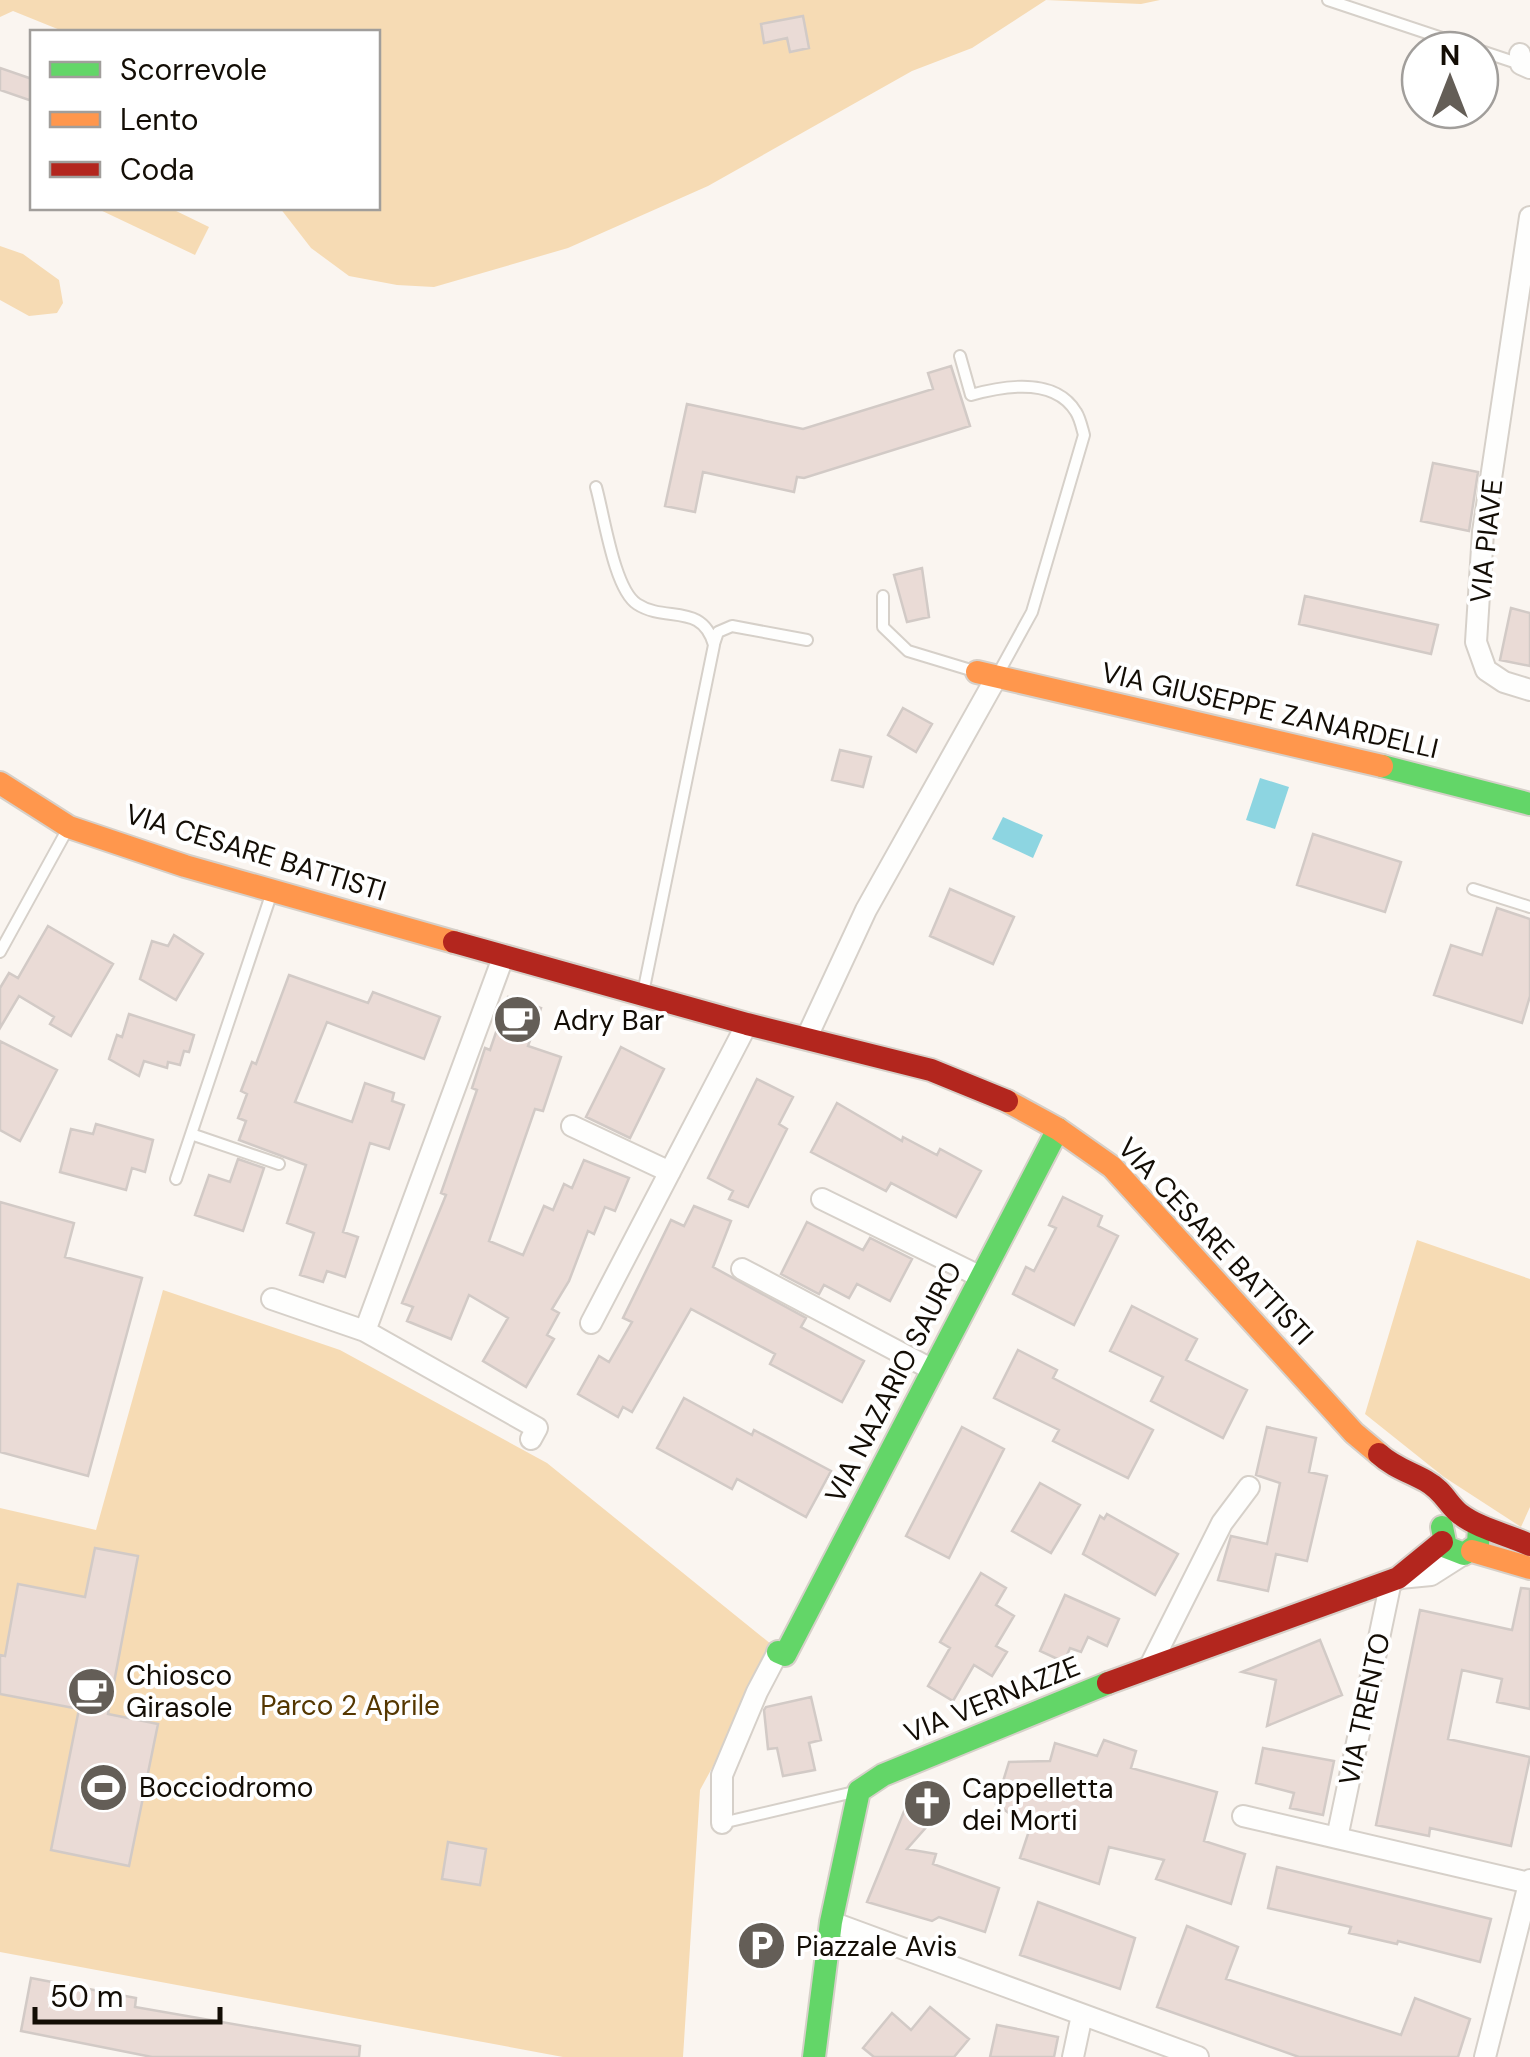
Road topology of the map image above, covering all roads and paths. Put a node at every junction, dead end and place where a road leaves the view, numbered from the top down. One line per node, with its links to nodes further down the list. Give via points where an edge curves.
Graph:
1 (1328, 0): 2 (lane)
2 (1526, 59)
3 (1530, 218): 6 (street, VIA PIAVE)
4 (1530, 323): 6 (street, VIA PIAVE)
5 (960, 356): 11 (lane, via 971,395 999,387 1058,394 1075,410 1084,435 1032,612)
6 (1510, 362): 12 (street, VIA PIAVE, via 1483,532 1476,642 1486,670)
7 (596, 487): 10 (lane, via 622,585 636,604 693,617 710,630)
8 (883, 596): 11 (lane, via 883,627 908,651)
9 (807, 640): 10 (lane, via 732,626 718,632)
10 (714, 645): 21 (lane)
11 (986, 675): 14 (street, VIA GIUSEPPE ZANARDELLI); 23 (street)
12 (1530, 690)
13 (0, 783): 15 (street, VIA CESARE BATTISTI)
14 (1530, 804)
15 (69, 827): 17 (street, VIA CESARE BATTISTI); 19 (lane)
16 (1474, 889): 18 (lane)
17 (272, 891): 20 (street, VIA CESARE BATTISTI); 26 (lane)
18 (1530, 908)
19 (0, 952)
20 (504, 955): 21 (street, VIA CESARE BATTISTI); 35 (street)
21 (643, 994): 22 (street, VIA CESARE BATTISTI)
22 (747, 1024): 23 (street, VIA CESARE BATTISTI); 28 (street)
23 (806, 1039): 25 (street, VIA CESARE BATTISTI, via 931,1070 994,1094)
24 (572, 1126): 28 (street)
25 (1058, 1130): 32 (street, VIA NAZARIO SAURO); 39 (street, VIA CESARE BATTISTI, via 1112,1167 1354,1433 1448,1498)
26 (191, 1134): 27 (lane); 29 (lane)
27 (279, 1164)
28 (670, 1172): 34 (street)
29 (176, 1179)
30 (822, 1199): 32 (street)
31 (742, 1269): 36 (street)
32 (982, 1277): 36 (street, VIA NAZARIO SAURO)
33 (272, 1299): 35 (street)
34 (591, 1323)
35 (364, 1331): 37 (street, via 537,1428)
36 (933, 1370): 44 (street, VIA NAZARIO SAURO, via 785,1655)
37 (531, 1439)
38 (1249, 1487): 45 (street, via 1222,1522)
39 (1456, 1528): 40 (street, VIA CESARE BATTISTI, via 1502,1532); 41 (street, VIA CESARE BATTISTI, via 1448,1550); 43 (street, VIA VERNAZZE)
40 (1530, 1545)
41 (1468, 1552): 42 (street, VIA CESARE BATTISTI); 43 (street, VIA VERNAZZE, via 1431,1575)
42 (1530, 1568)
43 (1395, 1580): 45 (street, VIA VERNAZZE); 49 (street, VIA TRENTO)
44 (778, 1652): 48 (street, via 722,1775)
45 (1150, 1666): 46 (street, VIA VERNAZZE)
46 (858, 1791): 48 (lane); 51 (street)
47 (1243, 1816): 49 (street)
48 (722, 1828)
49 (1337, 1838): 50 (street)
50 (1530, 1881): 56 (street)
51 (831, 1922): 52 (street); 53 (street)
52 (1082, 2015): 54 (street); 55 (street)
53 (814, 2057)
54 (1074, 2057)
55 (1198, 2057)
56 (1484, 2057)

